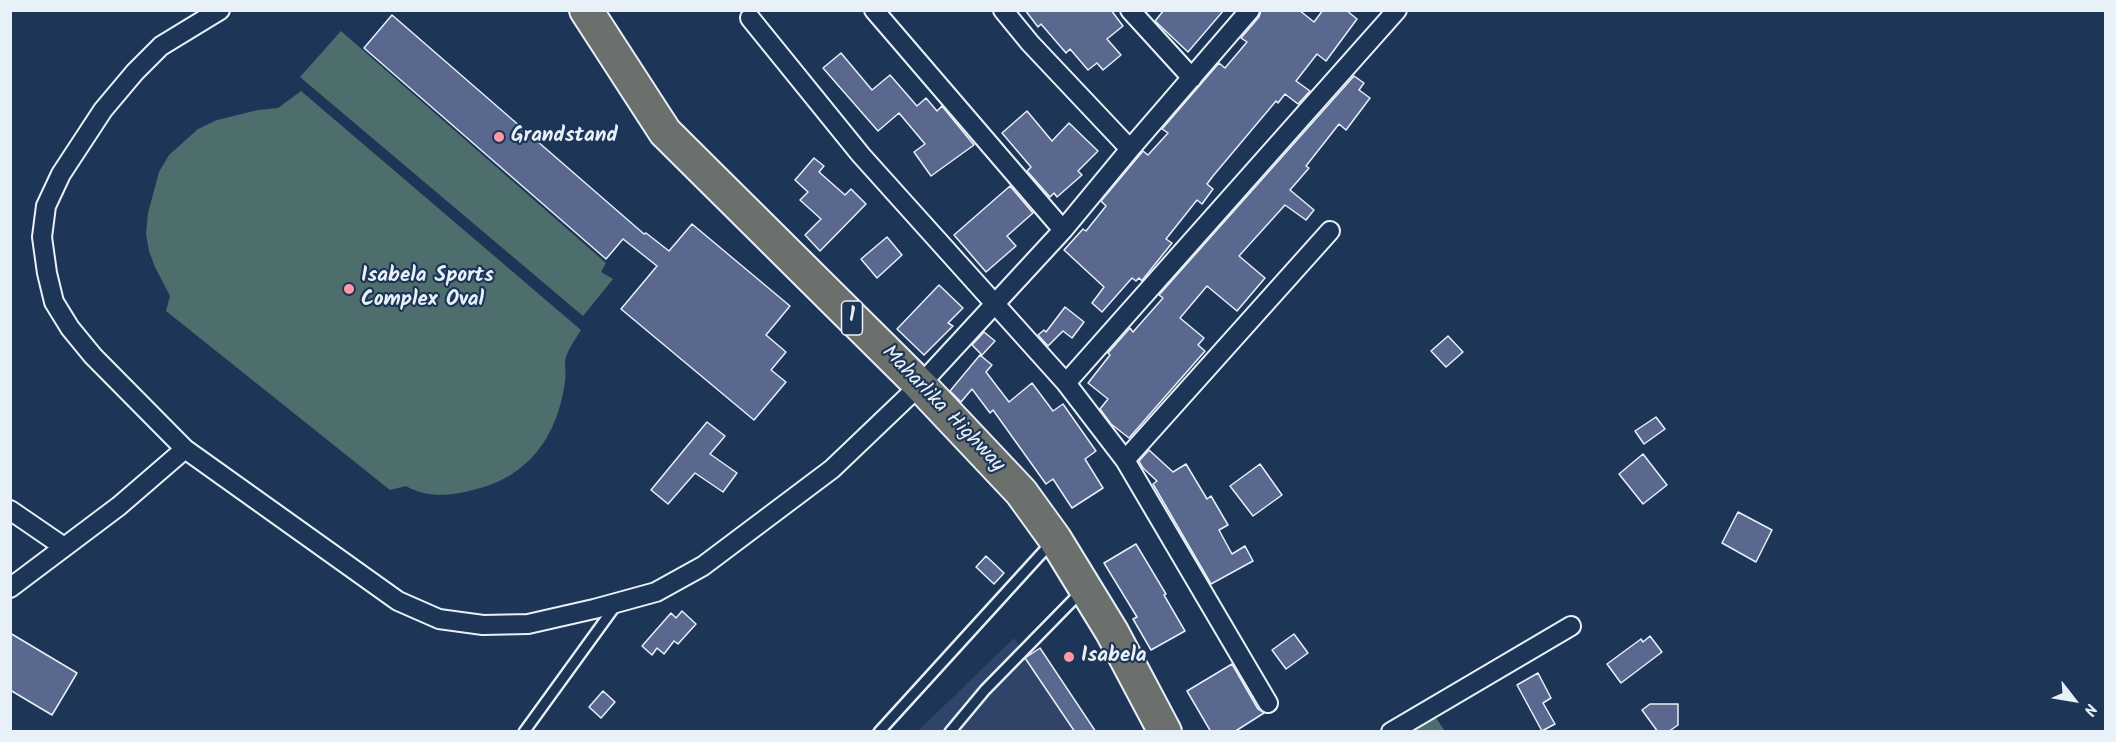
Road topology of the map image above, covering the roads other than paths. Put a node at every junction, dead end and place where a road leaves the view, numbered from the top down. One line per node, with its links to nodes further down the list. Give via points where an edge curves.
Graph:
1 (220, 10): 16 (street, via 161,46 102,110 61,174 46,206 42,237 54,302 70,328)
2 (586, 10): 15 (highway, Maharlika Highway / 1, via 665,132)
3 (874, 10): 11 (street)
4 (1003, 10): 10 (street)
5 (1131, 10): 9 (street)
6 (1250, 10): 9 (street)
7 (1397, 10): 14 (street)
8 (750, 18): 13 (street, via 861,155)
9 (1192, 78): 10 (street)
10 (1130, 149): 11 (street)
11 (1063, 230): 13 (street)
12 (1329, 231): 17 (street)
13 (995, 305): 14 (street); 15 (street)
14 (1066, 383): 17 (street)
15 (920, 385): 19 (highway, Maharlika Highway / 1, via 1021,492); 23 (street, via 832,469 722,553 656,592)
16 (185, 450): 20 (street); 23 (street, via 398,601 439,619 483,625 528,624)
17 (1125, 460): 25 (street)
18 (10, 510): 20 (street)
19 (1055, 539): 22 (highway, Maharlika Highway / 1); 27 (lane)
20 (64, 547): 21 (street)
21 (10, 588)
22 (1084, 588): 28 (lane); 29 (highway, Maharlika Highway / 1)
23 (618, 603): 26 (lane)
24 (1571, 626): 30 (street)
25 (1268, 704)
26 (524, 732)
27 (879, 732)
28 (950, 732)
29 (1166, 732)
30 (1391, 732)

